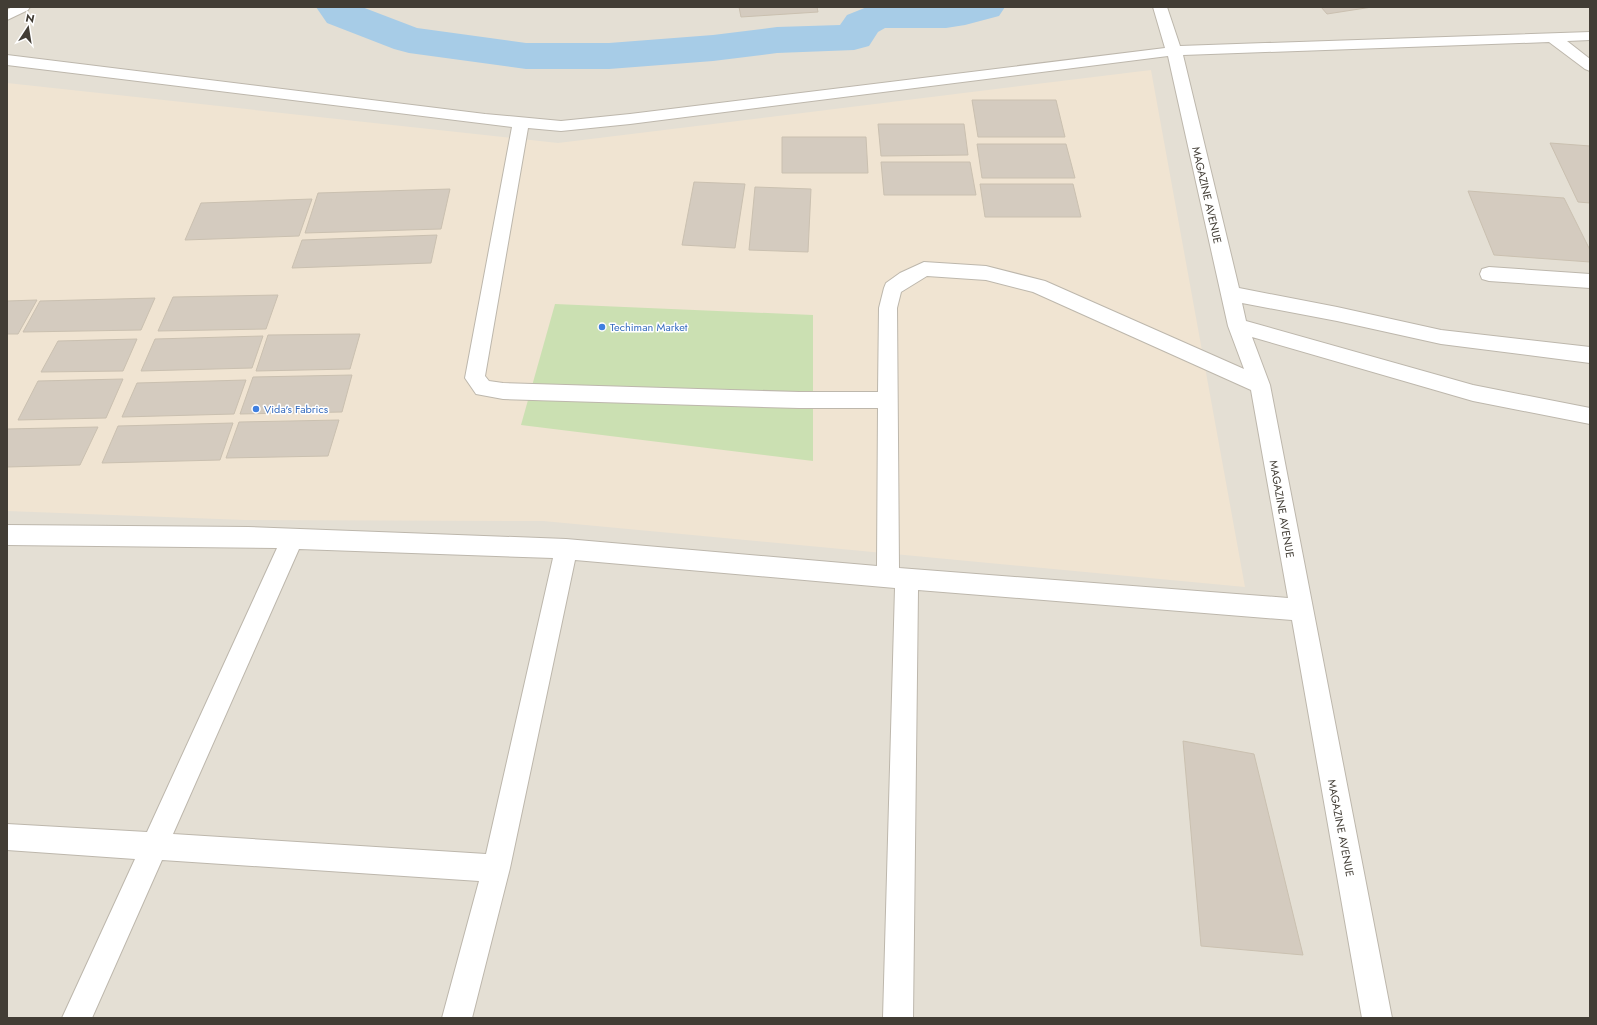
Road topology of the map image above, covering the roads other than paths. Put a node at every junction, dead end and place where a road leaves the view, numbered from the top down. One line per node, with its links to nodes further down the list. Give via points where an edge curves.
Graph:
1 (23, 7): 3 (street)
2 (1160, 7): 6 (street, MAGAZINE AVENUE)
3 (7, 16)
4 (1590, 36): 5 (street)
5 (1554, 38): 6 (street); 8 (street)
6 (1174, 51): 9 (street, via 630,119 561,126); 12 (street, MAGAZINE AVENUE)
7 (7, 60): 9 (street)
8 (1590, 66)
9 (521, 122): 16 (street, via 475,378 483,388 503,391 799,400)
10 (1488, 274): 11 (street)
11 (1590, 281)
12 (1231, 294): 13 (street, MAGAZINE AVENUE); 14 (street, via 1441,337)
13 (1238, 326): 15 (street, MAGAZINE AVENUE); 17 (street, via 1473,393)
14 (1590, 355)
15 (1260, 385): 16 (street, via 1038,286 986,273 924,269 893,288 888,308); 22 (street, MAGAZINE AVENUE)
16 (888, 400): 21 (street)
17 (1590, 416)
18 (7, 535): 19 (street)
19 (292, 539): 20 (street); 24 (street)
20 (566, 549): 21 (street); 25 (street)
21 (898, 578): 22 (street); 28 (street)
22 (1300, 610): 29 (street, MAGAZINE AVENUE)
23 (7, 837): 24 (street)
24 (154, 847): 25 (street); 26 (street)
25 (496, 868): 27 (street)
26 (77, 1018)
27 (457, 1018)
28 (898, 1018)
29 (1377, 1018)

